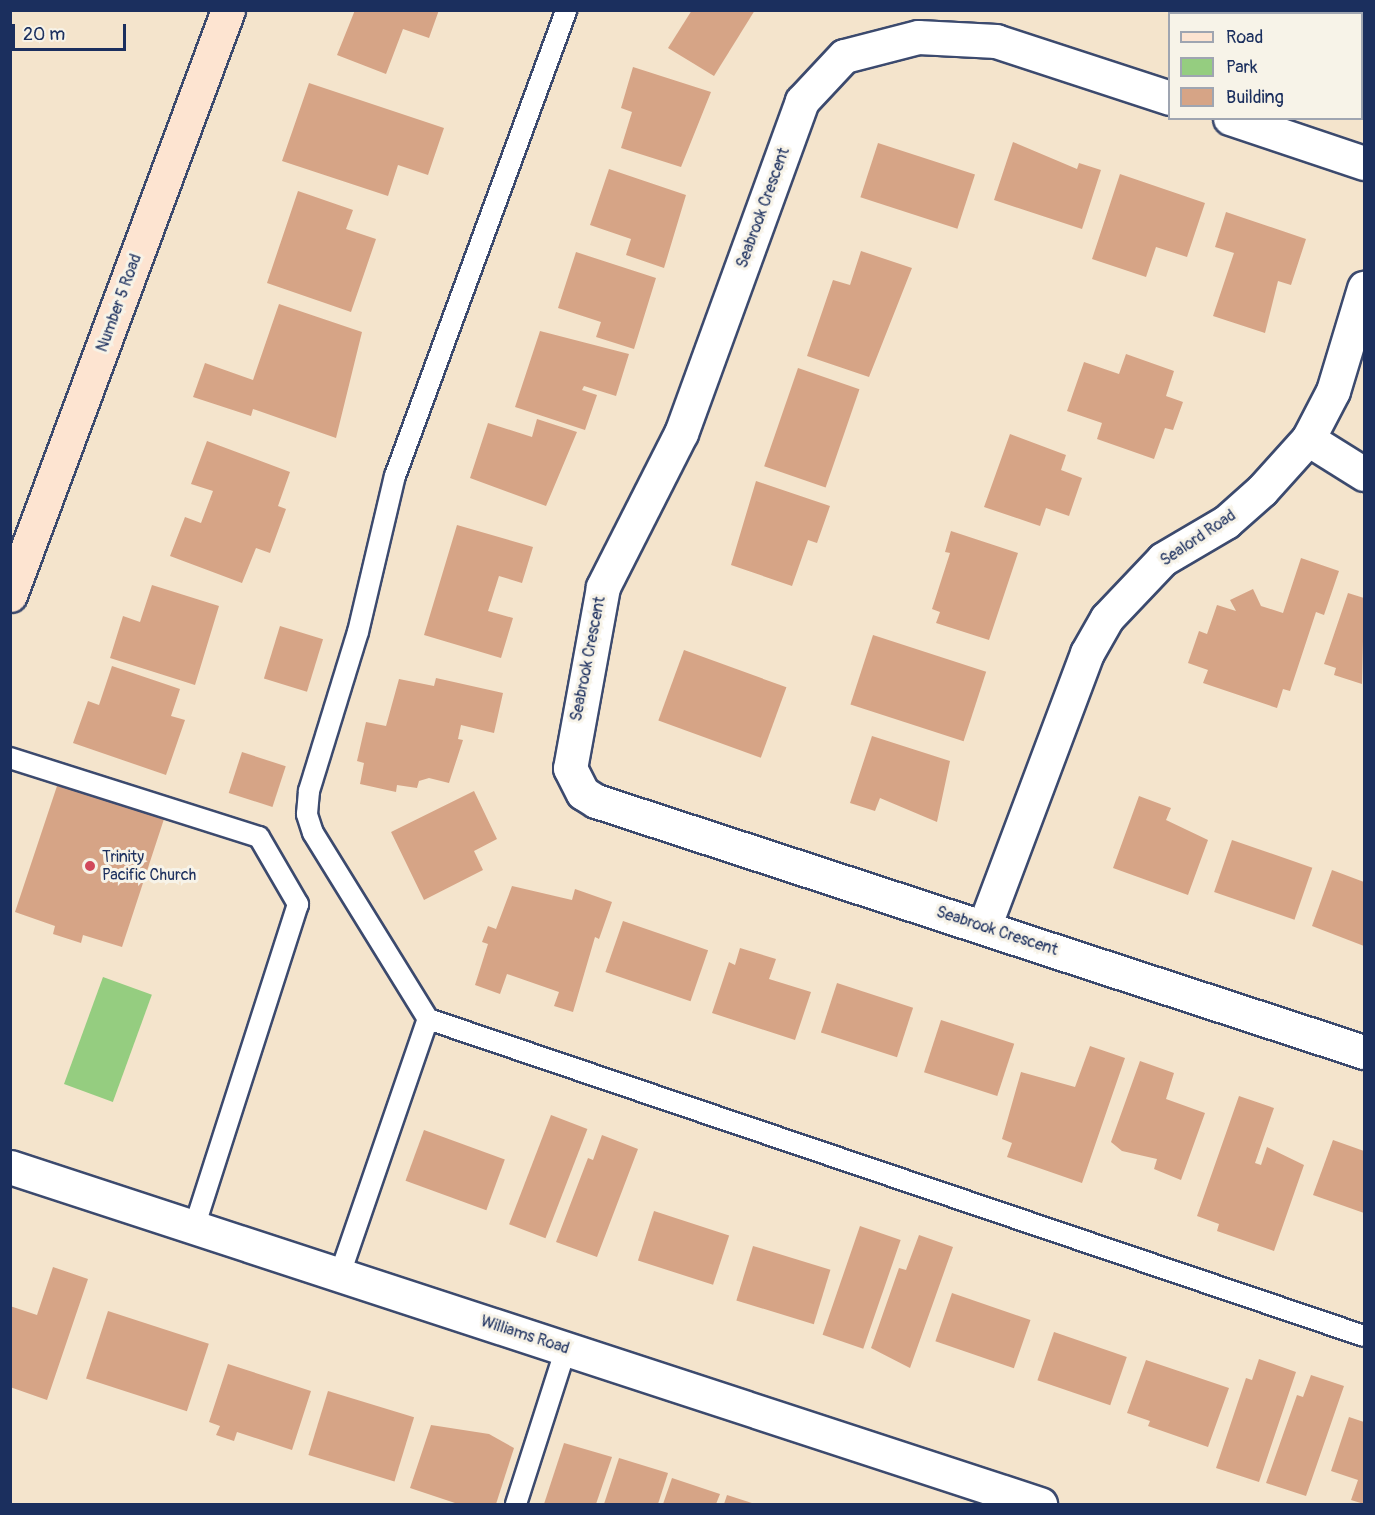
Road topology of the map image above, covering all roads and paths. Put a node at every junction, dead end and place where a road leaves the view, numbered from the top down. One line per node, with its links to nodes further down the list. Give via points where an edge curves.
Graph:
1 (228, 10): 9 (main road, Number 5 Road)
2 (566, 10): 12 (lane, via 395,476 358,632 309,790 307,814 313,833)
3 (1168, 98): 11 (street, Seabrook Crescent, via 996,41 918,37 844,56 802,101 681,433 603,587 570,748 570,768 583,793)
4 (1236, 120): 5 (street)
5 (1365, 163)
6 (1365, 288): 7 (street, Sealord Road, via 1334,391)
7 (1308, 439): 8 (street); 11 (street, Sealord Road, via 1262,490 1226,522 1163,559 1107,618 1083,662)
8 (1365, 474)
9 (10, 595)
10 (10, 758): 15 (lane, via 259,837 298,903)
11 (984, 927): 13 (street, Seabrook Crescent)
12 (428, 1019): 16 (lane); 17 (lane)
13 (1365, 1052)
14 (10, 1167): 15 (street, Williams Road)
15 (194, 1227): 16 (street, Williams Road)
16 (340, 1274): 18 (street, Williams Road)
17 (1365, 1336)
18 (566, 1348): 19 (lane); 20 (street, Williams Road)
19 (516, 1504)
20 (1040, 1504)

